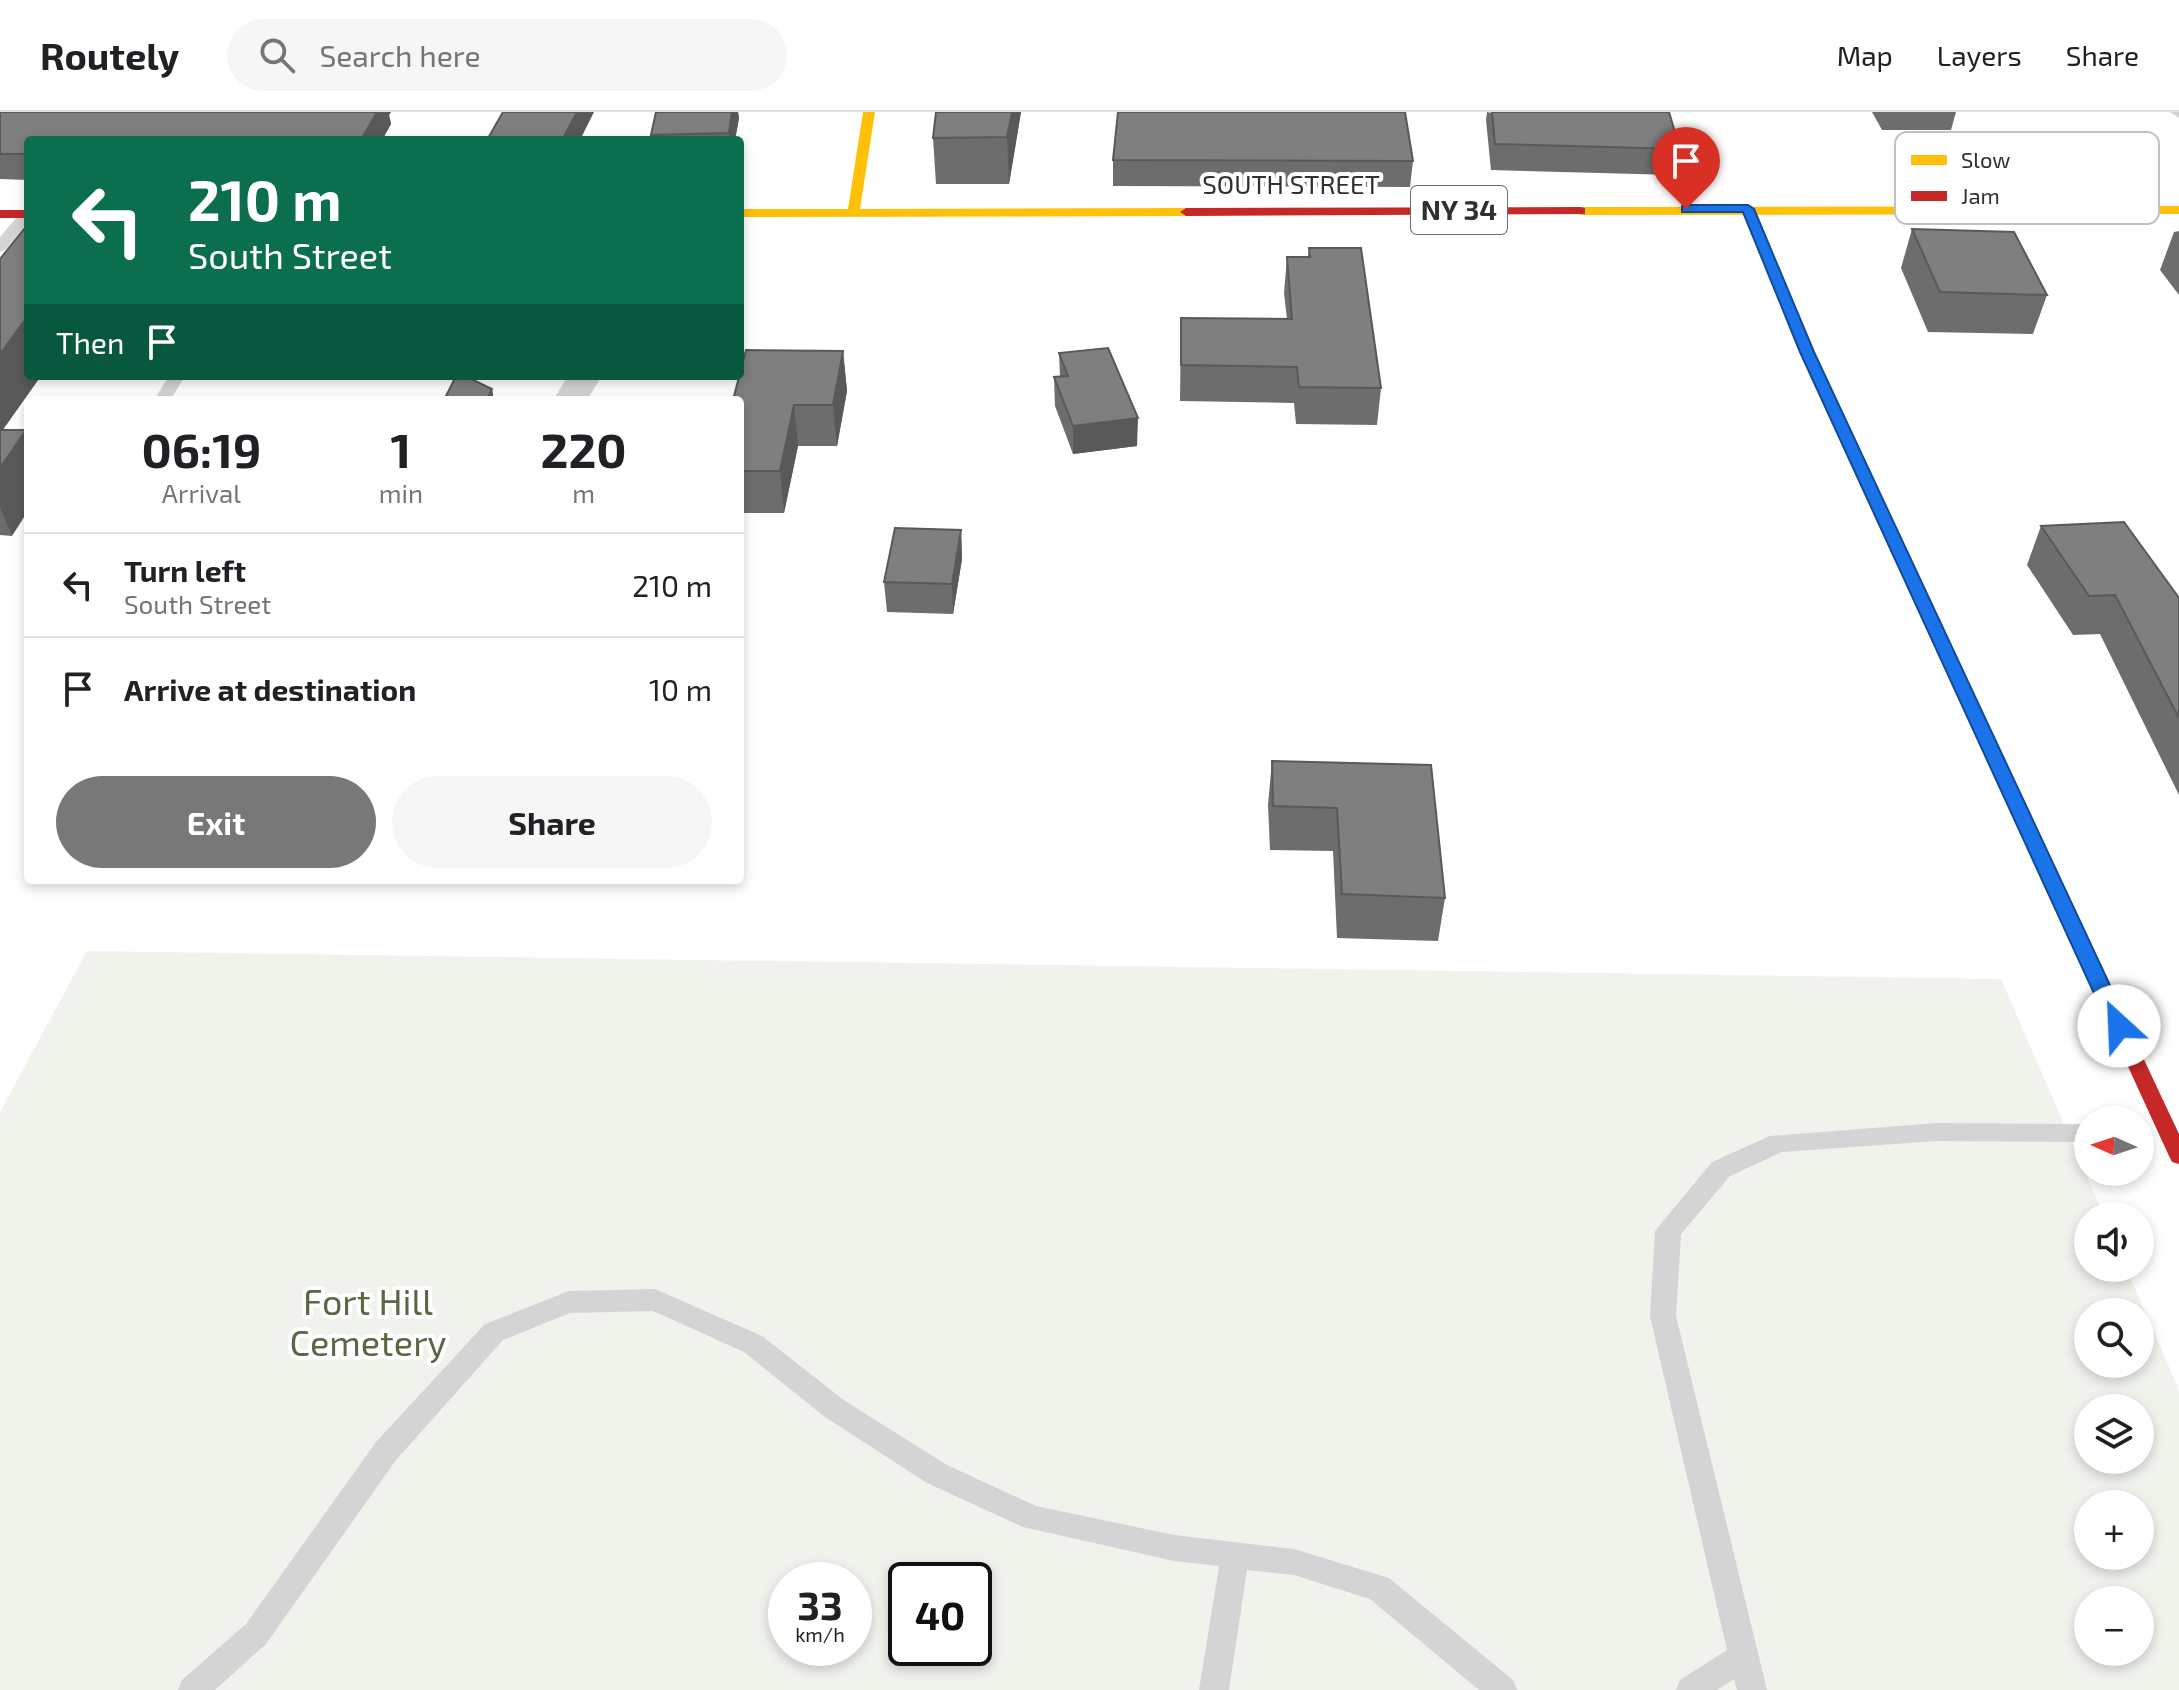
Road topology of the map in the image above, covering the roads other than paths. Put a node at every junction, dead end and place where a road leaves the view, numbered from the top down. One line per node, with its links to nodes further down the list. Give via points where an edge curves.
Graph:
1 (869, 112): 7 (main road)
2 (1748, 209): 3 (main road, SOUTH STREET / NY 34); 7 (main road, SOUTH STREET / NY 34); 16 (main road, via 1807,352)
3 (1895, 209)
4 (2159, 210): 5 (main road, SOUTH STREET / NY 34)
5 (2179, 210)
6 (744, 213): 7 (main road, SOUTH STREET / NY 34)
7 (853, 213)
8 (0, 214): 9 (main road)
9 (24, 214)
10 (24, 219): 11 (lane)
11 (0, 247)
12 (174, 380): 13 (lane)
13 (165, 395)
14 (2074, 1133): 18 (lane, via 1937,1132 1779,1143 1721,1169 1668,1231 1663,1316)
15 (2154, 1139): 16 (lane)
16 (2174, 1145)
17 (1235, 1555): 19 (lane, via 1174,1548 1033,1518 937,1474 835,1409 753,1344 655,1300 569,1302 494,1332 386,1451 256,1634); 20 (lane); 21 (lane, via 1294,1562 1379,1588)
18 (1745, 1655): 22 (lane); 23 (lane)
19 (193, 1690)
20 (1214, 1690)
21 (1502, 1690)
22 (1691, 1690)
23 (1752, 1690)

